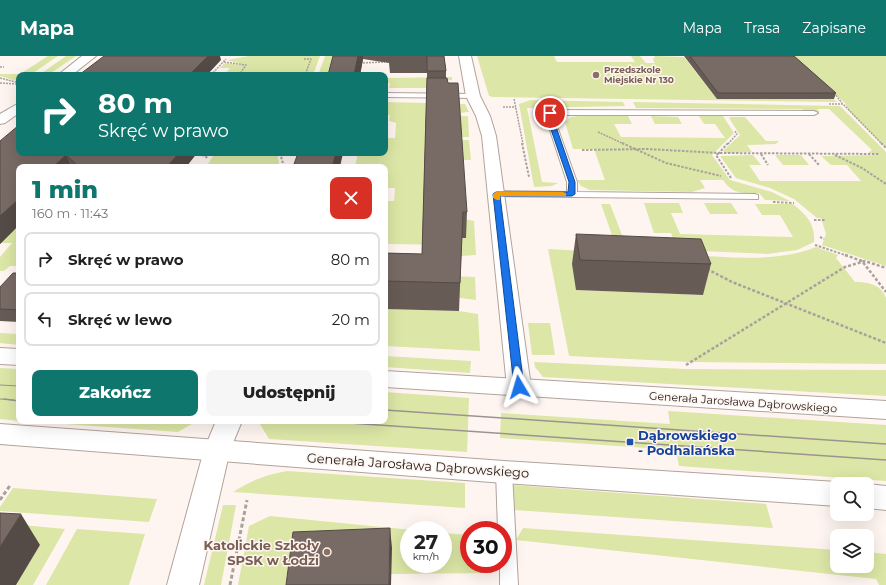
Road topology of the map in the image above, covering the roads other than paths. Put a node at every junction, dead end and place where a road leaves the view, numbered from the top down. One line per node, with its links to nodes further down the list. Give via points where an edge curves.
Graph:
1 (90, 56): 3 (street)
2 (465, 56): 5 (street)
3 (68, 72)
4 (388, 95): 5 (lane)
5 (473, 96): 9 (street, via 489,136)
6 (16, 109): 8 (street)
7 (814, 113): 10 (lane, via 552,112 549,115 572,182)
8 (0, 120)
9 (496, 194): 10 (lane); 15 (street)
10 (572, 194): 11 (lane)
11 (755, 197)
12 (0, 356): 13 (street)
13 (16, 357)
14 (388, 379): 15 (street, Generała Jarosława Dąbrowskiego)
15 (519, 387): 16 (street, Generała Jarosława Dąbrowskiego)
16 (886, 410)
17 (228, 424): 19 (street)
18 (0, 434): 19 (street, Generała Jarosława Dąbrowskiego)
19 (217, 450): 20 (street, Generała Jarosława Dąbrowskiego); 24 (street)
20 (504, 472): 21 (street, Generała Jarosława Dąbrowskiego); 25 (lane)
21 (830, 494)
22 (874, 497): 23 (street)
23 (886, 498)
24 (183, 585)
25 (510, 585)

